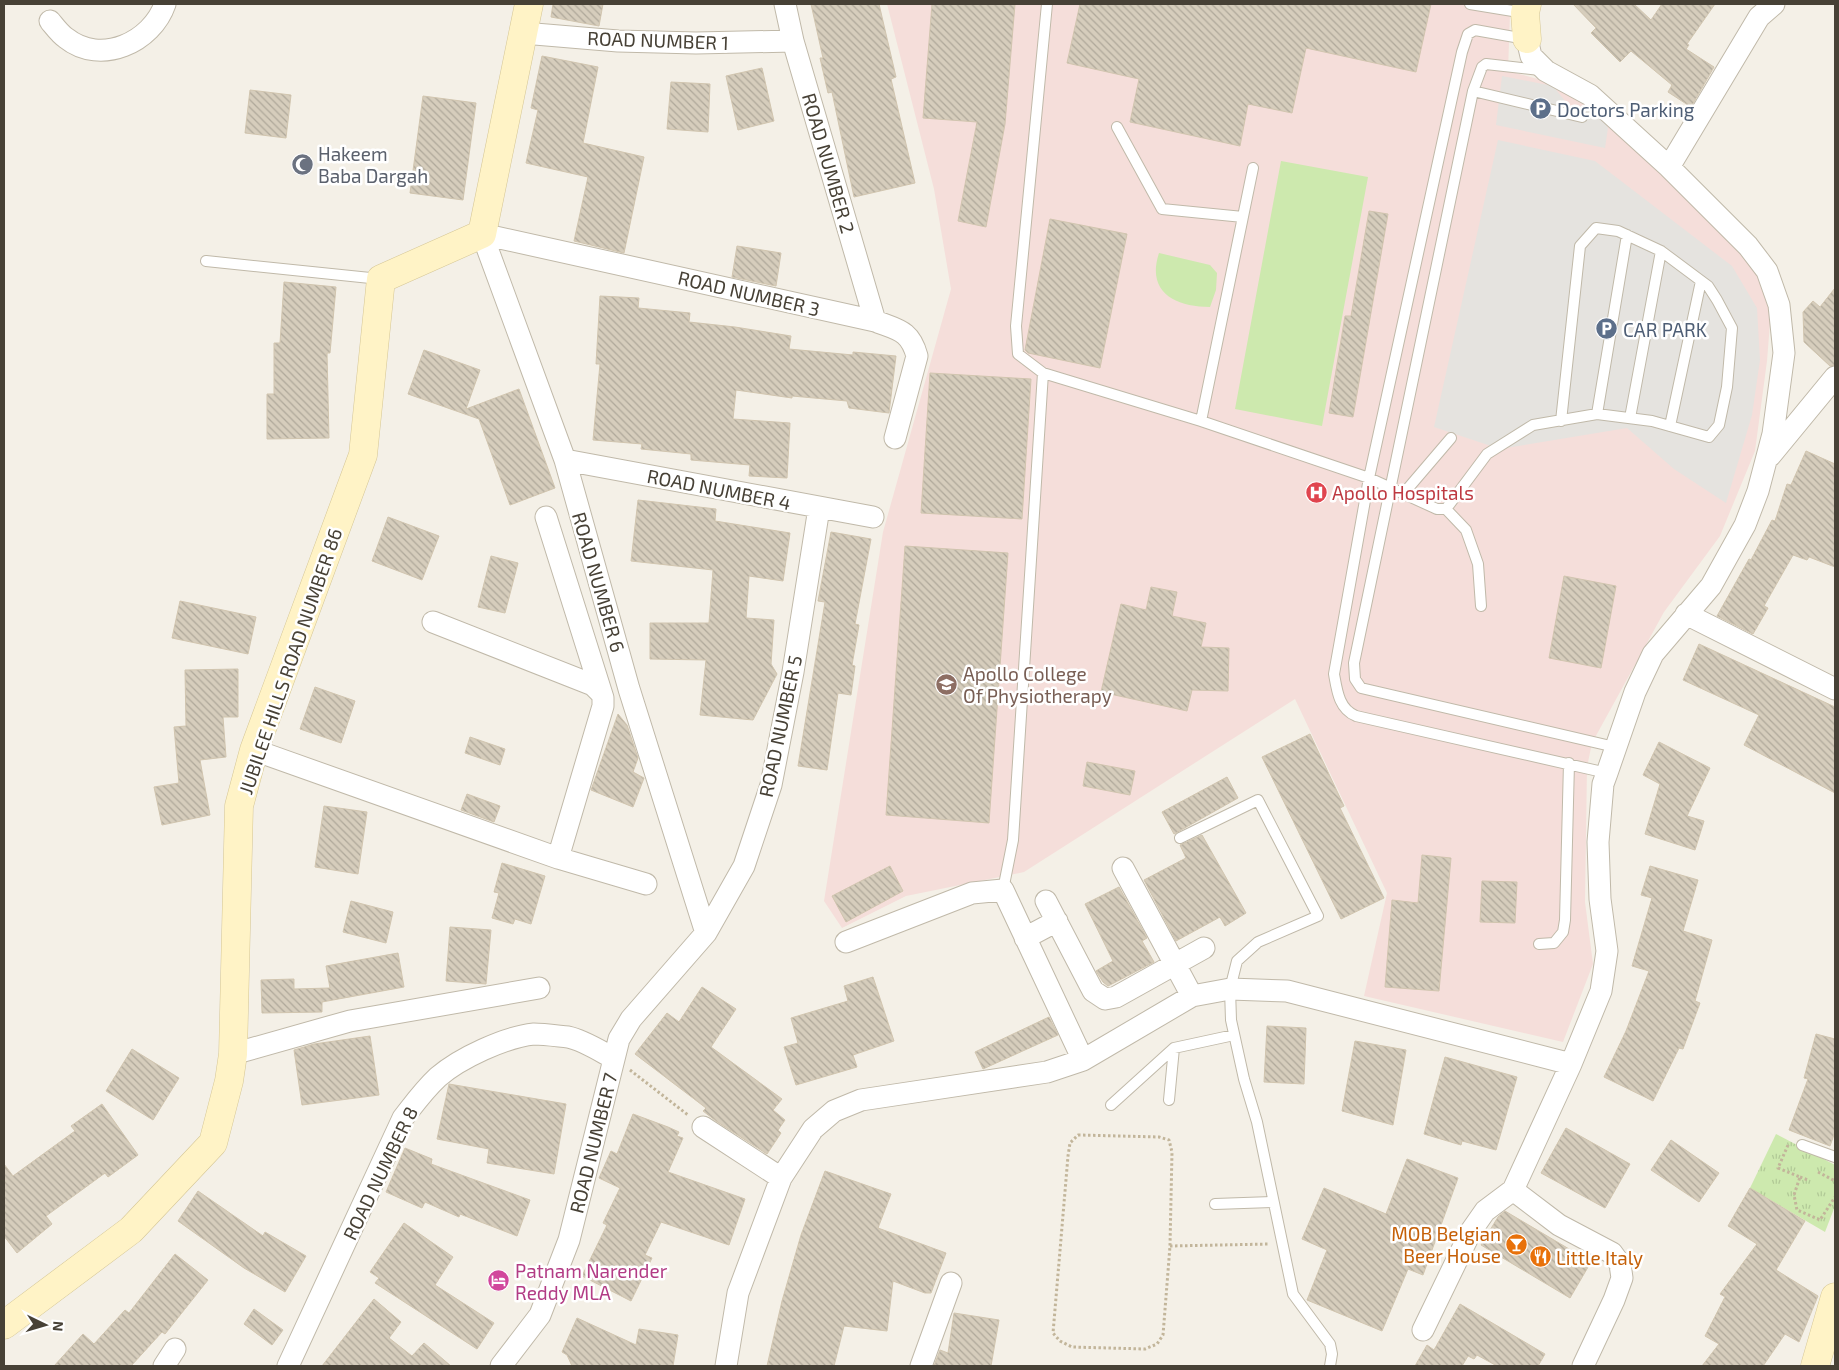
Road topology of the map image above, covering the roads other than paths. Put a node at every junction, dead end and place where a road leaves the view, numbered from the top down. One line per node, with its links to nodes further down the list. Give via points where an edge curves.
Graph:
1 (165, 4): 8 (street, via 149,30 134,42 111,49 93,49 67,39)
2 (529, 4): 10 (street)
3 (785, 4): 11 (street, ROAD NUMBER 2)
4 (1047, 4): 26 (lane, via 1016,326 1018,354)
5 (1470, 4): 7 (lane)
6 (1774, 4): 17 (street, via 1759,17)
7 (1487, 6): 9 (lane)
8 (50, 21)
9 (1522, 23): 12 (street, via 1531,56); 37 (lane, via 1475,30 1468,34)
10 (523, 33): 11 (street, ROAD NUMBER 1, via 696,44); 19 (street)
11 (793, 41): 25 (street, ROAD NUMBER 2)
12 (1546, 71): 13 (lane, via 1486,64); 17 (street, via 1590,95)
13 (1473, 91): 14 (lane); 38 (lane)
14 (1582, 117)
15 (1117, 127): 18 (lane, via 1162,210)
16 (1253, 168): 18 (lane)
17 (1669, 168): 36 (street, via 1748,246 1767,271 1779,305 1784,353 1773,434)
18 (1243, 217): 30 (lane)
19 (482, 234): 23 (street); 25 (street, ROAD NUMBER 3); 35 (street, ROAD NUMBER 6)
20 (1627, 235): 21 (lane); 28 (lane); 31 (lane, via 1596,228 1580,246)
21 (1661, 251): 24 (lane); 29 (lane)
22 (206, 260): 23 (lane)
23 (381, 279): 50 (street, JUBILEE HILLS ROAD NUMBER 86, via 363,455)
24 (1701, 281): 32 (lane); 32 (lane, via 1717,300 1732,328 1727,387 1719,425 1709,436)
25 (875, 321): 33 (street, ROAD NUMBER 3, via 907,334 917,356)
26 (1044, 373): 30 (lane); 57 (lane, via 1013,840)
27 (1831, 389): 36 (street)
28 (1597, 414): 29 (lane); 31 (lane)
29 (1630, 418): 32 (lane)
30 (1201, 421): 37 (lane)
31 (1561, 421): 41 (lane, via 1533,425 1487,454)
32 (1670, 426)
33 (895, 438)
34 (1451, 438): 39 (lane)
35 (565, 460): 40 (street, ROAD NUMBER 4); 60 (street, ROAD NUMBER 6, via 629,689)
36 (1765, 463): 45 (street, via 1745,525 1729,557 1711,586)
37 (1369, 478): 38 (lane); 51 (lane, via 1334,674 1337,692 1349,713)
38 (1391, 488): 39 (lane); 49 (lane, via 1354,663 1355,679 1361,688)
39 (1404, 493): 41 (lane, via 1437,509)
40 (819, 508): 43 (street, ROAD NUMBER 4); 60 (street, ROAD NUMBER 5, via 770,785 744,866)
41 (1446, 509): 44 (lane, via 1466,530 1478,564)
42 (546, 517): 48 (street)
43 (873, 517)
44 (1482, 606)
45 (1686, 614): 47 (street); 49 (street, via 1654,654 1635,692)
46 (432, 622): 48 (street, via 593,685)
47 (1835, 689)
48 (600, 692): 54 (street, via 603,706)
49 (1615, 747): 52 (street)
50 (254, 750): 54 (street); 71 (street, JUBILEE HILLS ROAD NUMBER 86, via 239,806)
51 (1569, 763): 52 (lane); 63 (lane, via 1566,920 1554,943)
52 (1597, 770): 74 (street, via 1603,784 1598,842 1600,899 1607,951 1601,991)
53 (1180, 838): 67 (lane, via 1258,800 1318,916 1258,942 1237,962)
54 (558, 858): 56 (street)
55 (1123, 868): 65 (street)
56 (646, 884)
57 (1003, 890): 61 (street); 62 (street, via 972,892)
58 (1046, 902): 59 (street)
59 (1057, 922): 61 (street); 65 (street, via 1093,991 1100,998 1116,997)
60 (706, 933): 72 (street, ROAD NUMBER 7, via 631,1019)
61 (1026, 938): 73 (street)
62 (846, 942)
63 (1539, 944)
64 (1204, 948): 65 (street)
65 (1175, 965): 68 (street)
66 (539, 988): 71 (street, via 350,1021)
67 (1230, 989): 68 (street); 69 (lane, via 1230,1020); 74 (street, via 1287,992)
68 (1192, 996): 73 (street)
69 (1234, 1035): 70 (lane); 82 (lane, via 1257,1122)
70 (1174, 1048): 75 (lane); 76 (lane)
71 (233, 1054): 86 (street, JUBILEE HILLS ROAD NUMBER 86, via 213,1143 131,1230)
72 (614, 1058): 88 (street, ROAD NUMBER 8, via 570,1038 534,1034 502,1043 454,1064 420,1095 403,1118); 89 (street, ROAD NUMBER 7, via 569,1240 540,1315)
73 (1083, 1060): 80 (street, via 1047,1072 861,1100 834,1111 813,1129)
74 (1571, 1064): 81 (street)
75 (1169, 1100)
76 (1111, 1106)
77 (703, 1127): 80 (street)
78 (1802, 1145): 79 (lane)
79 (1835, 1157)
80 (781, 1178): 90 (street, via 738,1293)
81 (1513, 1190): 87 (street, via 1485,1211 1471,1231); 93 (street, via 1559,1225 1612,1253 1620,1264 1622,1278)
82 (1273, 1202): 83 (lane); 92 (lane, via 1293,1294 1330,1344)
83 (1215, 1204)
84 (951, 1283): 91 (street)
85 (1835, 1297): 94 (street)
86 (4, 1325)
87 (1423, 1330)
88 (288, 1366)
89 (501, 1366)
90 (726, 1366)
91 (921, 1366)
92 (1330, 1366)
93 (1583, 1366)
94 (1815, 1366)

